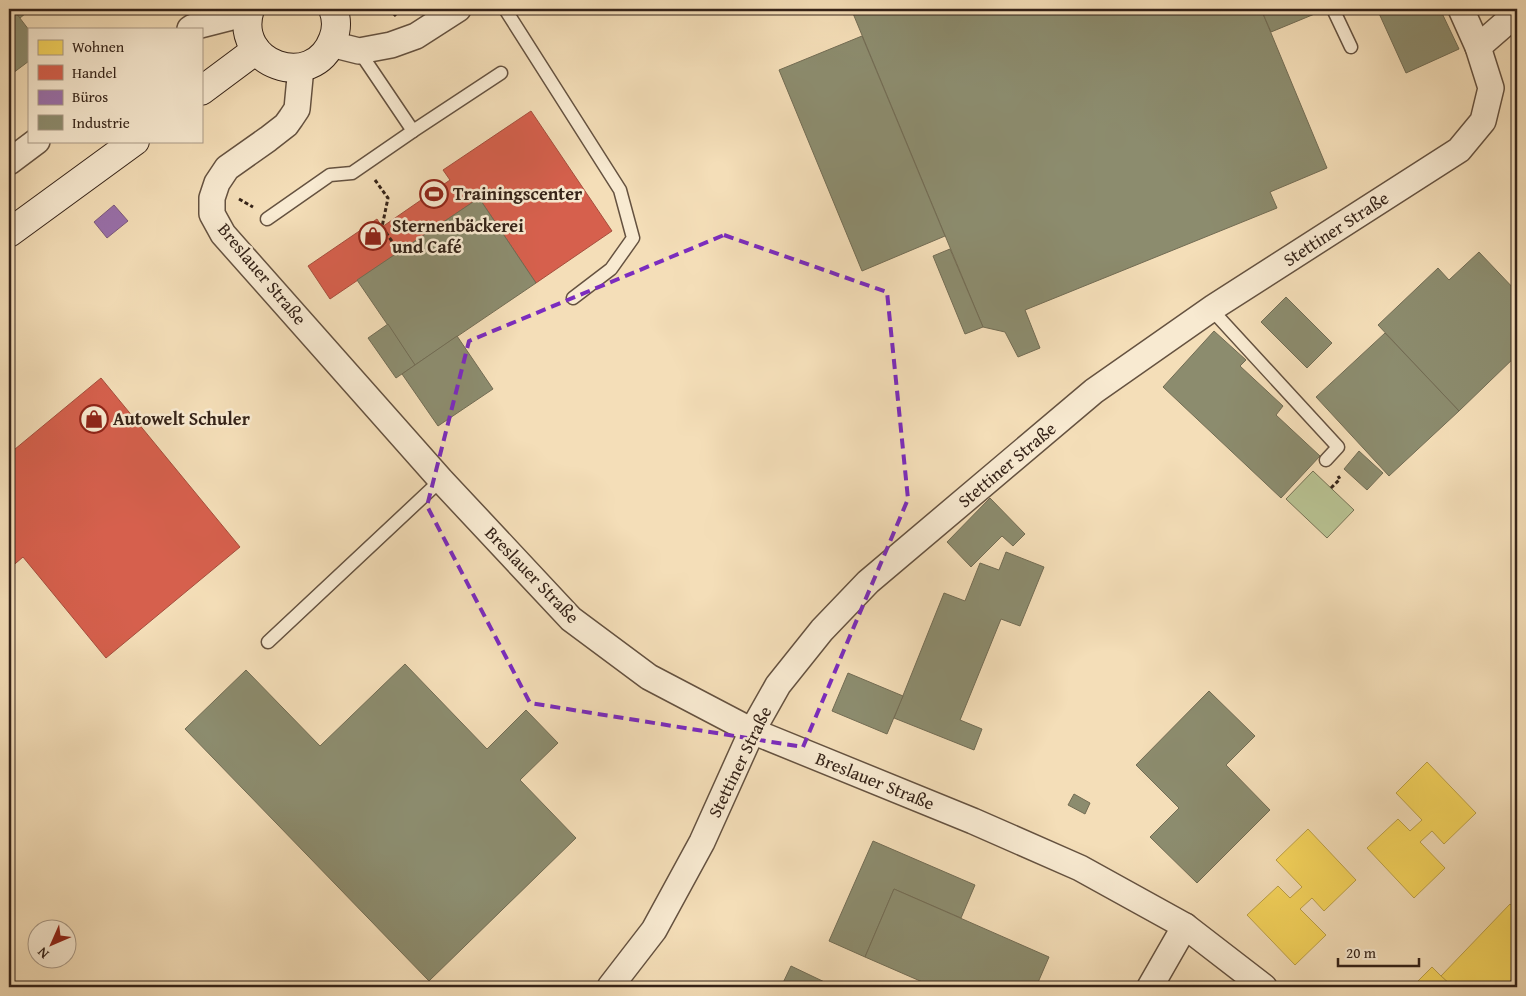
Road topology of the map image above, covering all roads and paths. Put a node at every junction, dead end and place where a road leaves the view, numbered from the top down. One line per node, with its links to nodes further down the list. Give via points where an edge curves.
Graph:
1 (334, 9): 9 (main road, via 337,23)
2 (458, 9): 13 (street, via 416,36)
3 (505, 9): 27 (lane, via 620,190 633,238 611,269)
4 (1333, 9): 10 (lane)
5 (1461, 9): 11 (street, Stettiner Straße)
6 (249, 11): 8 (street); 12 (main road, via 248,32)
7 (1517, 13): 11 (street)
8 (192, 28)
9 (331, 44): 13 (street); 14 (main road, via 318,59)
10 (1351, 47)
11 (1478, 47): 28 (street, Stettiner Straße, via 1491,88 1483,121 1458,150)
12 (256, 50): 14 (main road, via 271,63); 16 (main road)
13 (359, 51): 17 (lane)
14 (301, 67): 30 (street, Breslauer Straße, via 297,109 286,124 227,168 212,198 212,214 223,234)
15 (501, 73): 17 (lane)
16 (202, 90)
17 (413, 132): 24 (lane, via 352,173 330,176)
18 (36, 142): 20 (street)
19 (134, 142): 25 (main road)
20 (9, 162)
21 (238, 198): 23 (path)
22 (388, 198): 26 (path, via 382,227)
23 (251, 204)
24 (266, 219)
25 (9, 233)
26 (394, 244)
27 (573, 298)
28 (1211, 309): 29 (lane, via 1338,447); 32 (street, Stettiner Straße, via 1094,392 868,582 822,630 778,685)
29 (1326, 460)
30 (442, 480): 31 (lane); 32 (street, Breslauer Straße, via 571,619 649,677)
31 (268, 642)
32 (752, 731): 33 (street, Breslauer Straße, via 974,821 1080,868); 34 (street, Stettiner Straße, via 702,842 654,930)
33 (1185, 926): 35 (street); 36 (street, Breslauer Straße)
34 (610, 987)
35 (1150, 987)
36 (1264, 987)

